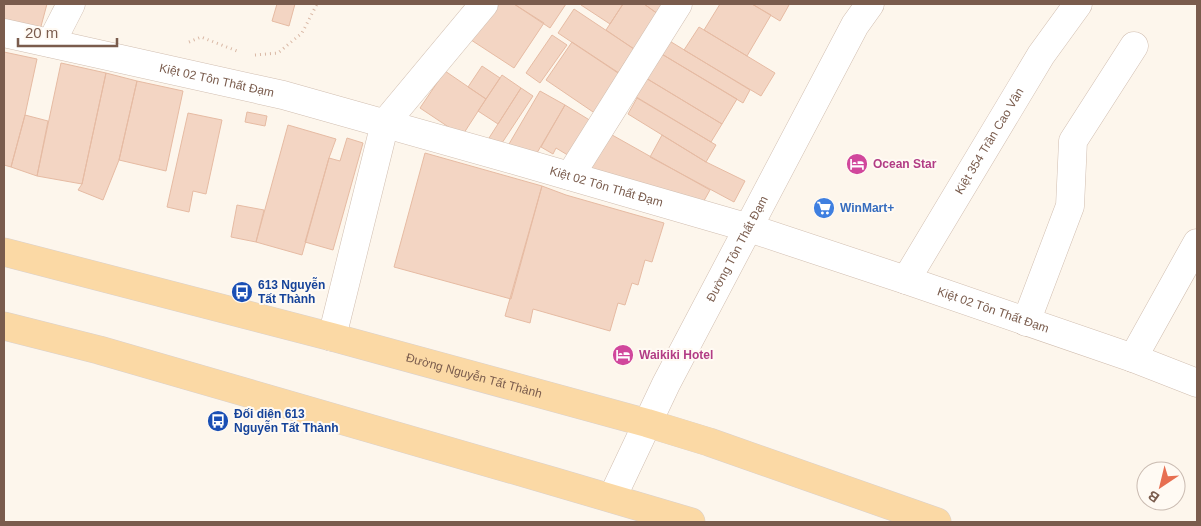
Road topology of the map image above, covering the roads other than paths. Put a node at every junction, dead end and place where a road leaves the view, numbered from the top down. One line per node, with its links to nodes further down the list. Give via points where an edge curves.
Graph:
1 (72, 4): 7 (street)
2 (484, 4): 9 (street)
3 (678, 4): 10 (street)
4 (870, 4): 11 (street, Đường Tôn Thất Đạm, via 855,25)
5 (1078, 4): 14 (street, Kiệt 354 Trần Cao Vân, via 1041,55)
6 (4, 33): 7 (street, Kiệt 02 Tôn Thất Đạm)
7 (51, 43): 9 (street, Kiệt 02 Tôn Thất Đạm, via 284,95)
8 (1134, 46): 15 (street, via 1073,141 1070,206)
9 (384, 123): 10 (street, Kiệt 02 Tôn Thất Đạm); 17 (street)
10 (570, 176): 11 (street, Kiệt 02 Tôn Thất Đạm)
11 (749, 228): 14 (street, Kiệt 02 Tôn Thất Đạm); 20 (street, Đường Tôn Thất Đạm)
12 (1197, 243): 18 (street)
13 (4, 252): 17 (main road, Đường Nguyễn Tất Thành)
14 (906, 280): 15 (street, Kiệt 02 Tôn Thất Đạm)
15 (1026, 322): 18 (street, Kiệt 02 Tôn Thất Đạm)
16 (4, 326): 21 (main road, via 99,350)
17 (332, 337): 20 (main road, Đường Nguyễn Tất Thành)
18 (1133, 358): 19 (street, Kiệt 02 Tôn Thất Đạm)
19 (1197, 383)
20 (647, 423): 21 (street, Đường Tôn Thất Đạm); 23 (main road, Đường Nguyễn Tất Thành)
21 (612, 498): 22 (main road)
22 (691, 522)
23 (937, 522)

